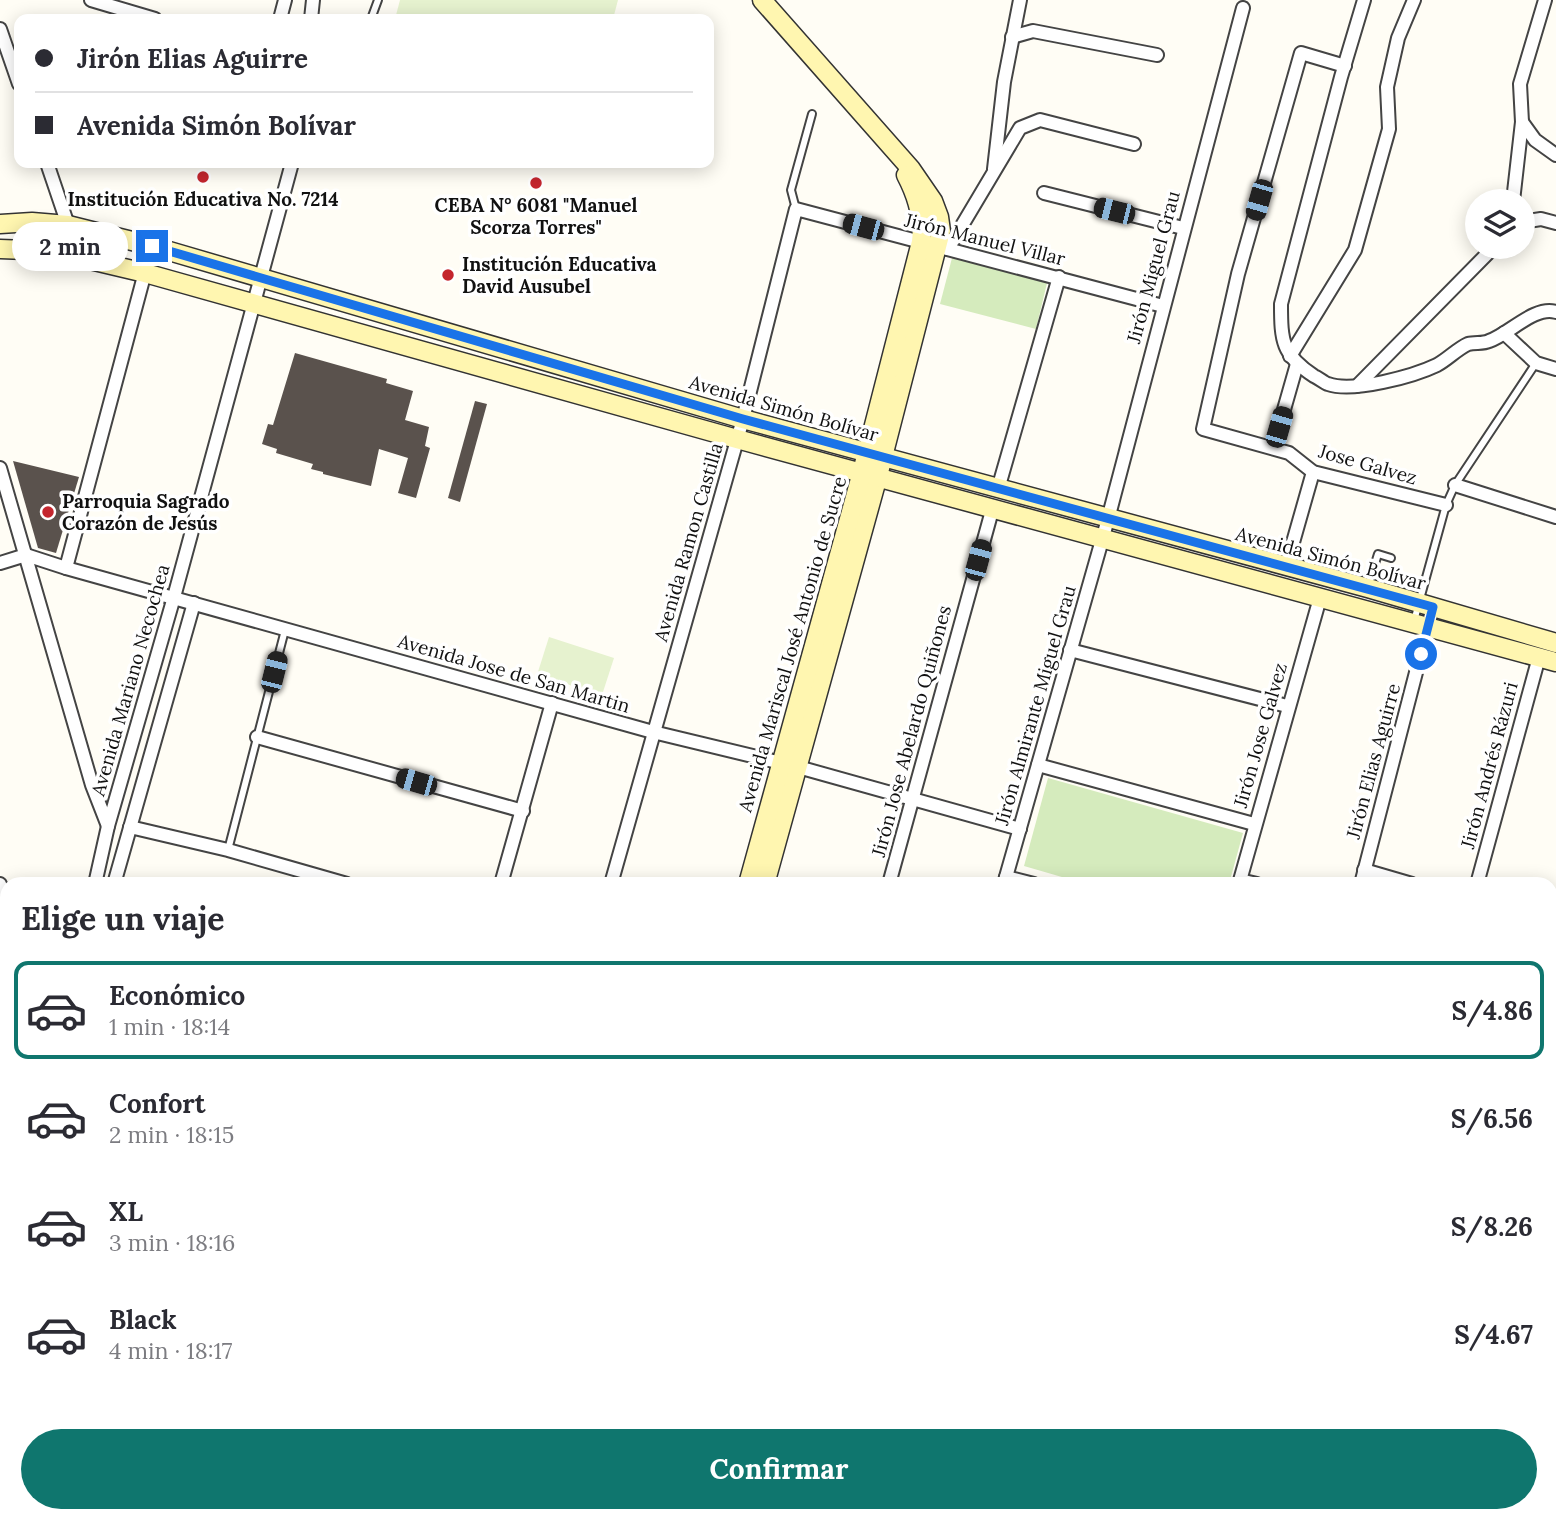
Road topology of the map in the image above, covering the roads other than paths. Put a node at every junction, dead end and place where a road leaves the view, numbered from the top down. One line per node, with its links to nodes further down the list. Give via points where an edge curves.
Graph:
1 (91, 0): 8 (street)
2 (762, 0): 30 (street, Avenida Mariscal José Antonio de Sucre, via 893,150 909,180 923,229)
3 (1020, 0): 10 (street)
4 (1364, 0): 12 (street)
5 (1414, 0): 42 (street, via 1398,38 1387,87 1389,129 1354,250)
6 (1545, 0): 15 (street, via 1520,84)
7 (1243, 8): 28 (street, Jirón Miguel Grau)
8 (138, 14)
9 (0, 29): 13 (street)
10 (1012, 37): 11 (street, via 1033,31); 20 (street)
11 (1157, 55)
12 (1345, 66): 42 (street, via 1281,304 1285,347); 48 (street, Jose Galvez, via 1301,53 1238,274 1203,429)
13 (14, 70)
14 (812, 114): 23 (lane, via 791,190)
15 (1522, 122): 17 (street, via 1535,140); 21 (street)
16 (1134, 144): 20 (street, via 1040,120 1020,128)
17 (1556, 155)
18 (49, 168): 27 (street)
19 (291, 168): 34 (street, Avenida Mariano Necochea)
20 (994, 172): 30 (street)
21 (1514, 189)
22 (1044, 193): 28 (street)
23 (796, 209): 30 (street, Jirón Manuel Villar); 46 (street, Avenida Ramon Castilla)
24 (1535, 220): 25 (street)
25 (1556, 223)
26 (0, 224): 27 (street, Avenida Simón Bolívar)
27 (68, 225): 29 (street, Avenida Simón Bolívar)
28 (1183, 228): 37 (street, Jirón Miguel Grau)
29 (152, 246): 33 (street); 34 (street, Avenida Simón Bolívar)
30 (936, 246): 35 (street, Jirón Manuel Villar); 49 (street, Avenida Mariscal José Antonio de Sucre)
31 (0, 249): 33 (street, Avenida Simón Bolívar, via 52,251)
32 (1482, 259): 45 (street)
33 (145, 273): 36 (street, Avenida Simón Bolívar); 64 (street)
34 (261, 278): 36 (street, Avenida Mariano Necochea); 39 (street, Avenida Simón Bolívar)
35 (1059, 278): 37 (street, Jirón Manuel Villar); 54 (street)
36 (254, 304): 41 (street, Avenida Simón Bolívar); 66 (street, Avenida Mariano Necochea)
37 (1163, 306): 58 (street, Jirón Miguel Grau)
38 (1556, 312): 40 (street, via 1536,314)
39 (446, 332): 41 (street); 46 (street, Avenida Simón Bolívar)
40 (1504, 332): 43 (street); 45 (street, via 1489,342 1469,344 1436,365)
41 (440, 356): 47 (street, Avenida Simón Bolívar)
42 (1293, 360): 45 (street, via 1328,384); 48 (street)
43 (1536, 363): 44 (street); 53 (lane, Jirón Elias Aguirre)
44 (1556, 369)
45 (1356, 387)
46 (743, 419): 47 (street, Avenida Ramon Castilla); 49 (street, Avenida Simón Bolívar)
47 (737, 439): 52 (street, Avenida Simón Bolívar); 77 (street, Avenida Ramon Castilla)
48 (1273, 448): 51 (street, Jose Galvez, via 1289,453)
49 (875, 455): 52 (street, Avenida Mariscal José Antonio de Sucre); 54 (street, Avenida Simón Bolívar)
50 (0, 468): 60 (street)
51 (1313, 472): 55 (street, Jose Galvez); 63 (street)
52 (870, 474): 56 (street, Avenida Simón Bolívar); 79 (street, Avenida Mariscal José Antonio de Sucre); 81 (street, Avenida Mariscal José Antonio de Sucre)
53 (1455, 485): 55 (lane, Jirón Elias Aguirre); 57 (street)
54 (998, 489): 58 (street, Avenida Simón Bolívar)
55 (1446, 505): 69 (lane, Jirón Elias Aguirre)
56 (993, 507): 59 (street, Avenida Simón Bolívar); 82 (street, Jirón Jose Abelardo Quiñones)
57 (1556, 517)
58 (1108, 519): 59 (street, Jirón Miguel Grau); 63 (street, Avenida Simón Bolívar)
59 (1102, 537): 67 (street, Avenida Simón Bolívar); 73 (street, Jirón Almirante Miguel Grau)
60 (26, 555): 62 (street); 64 (street, Avenida Jose de San Martin); 85 (street)
61 (1391, 558): 65 (lane, via 1378,554)
62 (0, 562)
63 (1286, 567): 65 (street, Avenida Simón Bolívar)
64 (66, 568): 66 (street, Avenida Jose de San Martin)
65 (1368, 588): 69 (street, Avenida Simón Bolívar)
66 (174, 597): 68 (street, Avenida Jose de San Martin); 85 (street, Avenida Mariano Necochea)
67 (1320, 598): 70 (street, Avenida Simón Bolívar); 76 (street, Jirón Jose Galvez)
68 (194, 603): 71 (street, Avenida Jose de San Martin); 86 (street, Avenida Mariano Necochea)
69 (1426, 605): 70 (street, Jirón Elias Aguirre); 72 (street, Avenida Simón Bolívar)
70 (1421, 625): 74 (street, Avenida Simón Bolívar); 89 (street, Jirón Elias Aguirre)
71 (285, 628): 75 (street, Avenida Jose de San Martin); 78 (lane)
72 (1556, 643)
73 (1070, 650): 76 (street); 80 (street, Jirón Almirante Miguel Grau)
74 (1547, 659): 102 (street, Jirón Andrés Rázuri)
75 (552, 703): 77 (street, Avenida Jose de San Martin); 83 (street)
76 (1287, 706): 84 (street, Jirón Jose Galvez)
77 (653, 732): 79 (street, Avenida Jose de San Martin); 94 (street, Avenida Ramon Castilla)
78 (257, 737): 83 (street); 88 (lane)
79 (781, 762): 81 (street, Avenida Jose de San Martin); 95 (street, Avenida Mariscal José Antonio de Sucre)
80 (1038, 765): 84 (street); 87 (street, Jirón Almirante Miguel Grau)
81 (799, 767): 82 (street, Avenida Jose de San Martin); 96 (street, Avenida Mariscal José Antonio de Sucre)
82 (912, 799): 87 (street, Avenida Jose de San Martin); 97 (street, Jirón Jose Abelardo Quiñones)
83 (523, 811): 93 (street)
84 (1254, 824): 99 (street, Jirón Jose Galvez)
85 (108, 826): 90 (street, Avenida Mariano Necochea)
86 (130, 827): 88 (street); 91 (street, Avenida Mariano Necochea)
87 (1020, 830): 98 (street, Jirón Almirante Miguel Grau)
88 (228, 850): 92 (street)
89 (1364, 870): 100 (street, Jirón Elias Aguirre); 101 (street)
90 (97, 877)
91 (116, 877)
92 (322, 877)
93 (502, 877)
94 (613, 877)
95 (750, 877)
96 (767, 877)
97 (890, 877)
98 (1006, 877)
99 (1241, 877)
100 (1362, 877)
101 (1388, 877)
102 (1479, 877)

